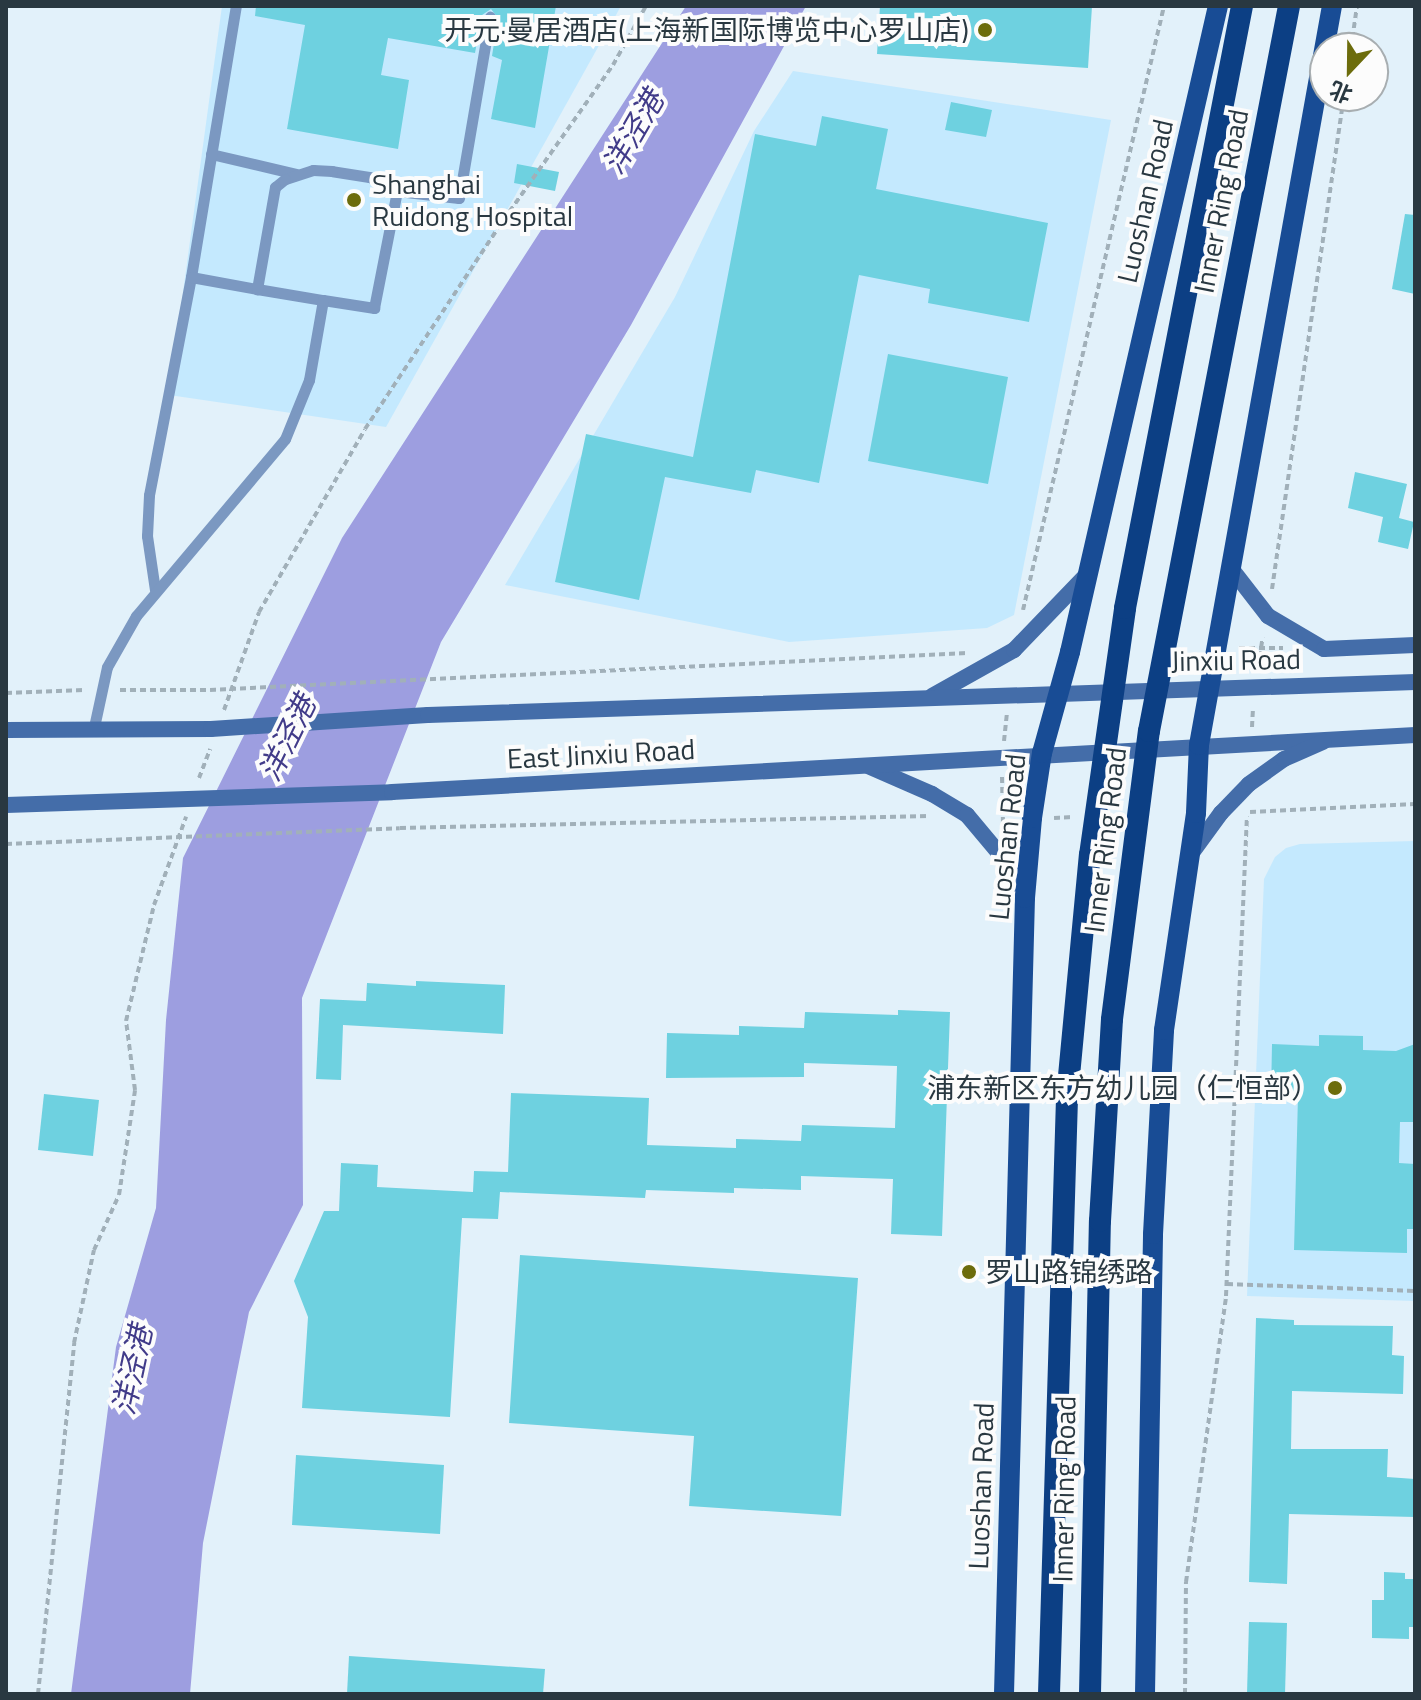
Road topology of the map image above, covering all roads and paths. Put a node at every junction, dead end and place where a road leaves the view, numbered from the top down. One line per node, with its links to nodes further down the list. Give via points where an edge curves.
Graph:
1 (236, 6): 11 (lane)
2 (1164, 6): 24 (path)
3 (1218, 6): 20 (main road, Luoshan Road)
4 (1242, 6): 53 (highway, Inner Ring Road, via 1125,608 1090,855 1067,1097)
5 (1289, 6): 54 (highway, Inner Ring Road, via 1149,731 1112,1019 1100,1221)
6 (1332, 6): 19 (main road)
7 (1357, 6): 9 (path)
8 (490, 17): 15 (lane, via 459,198)
9 (1353, 32)
10 (1342, 112): 22 (path)
11 (211, 154): 12 (lane); 16 (lane)
12 (272, 168): 13 (lane); 14 (lane)
13 (296, 174): 14 (lane); 15 (lane, via 313,170 369,177)
14 (275, 187): 17 (lane)
15 (397, 191): 18 (lane, via 374,308)
16 (191, 277): 17 (lane); 21 (lane, via 149,495 147,536)
17 (257, 289): 18 (lane)
18 (323, 300): 21 (lane, via 309,380 285,439)
19 (1230, 567): 22 (main road); 26 (main road)
20 (1089, 572): 24 (main road); 29 (main road, Luoshan Road)
21 (155, 590): 31 (lane, via 107,667)
22 (1268, 616): 23 (main road, via 1324,649); 27 (path)
23 (1415, 645)
24 (1014, 650): 28 (path); 30 (main road)
25 (1415, 682): 27 (main road, Jinxiu Road)
26 (1209, 686): 27 (main road, Jinxiu Road); 29 (main road, Jinxiu Road); 36 (main road)
27 (1255, 686): 35 (path)
28 (210, 690)
29 (1058, 692): 30 (main road, East Jinxiu Road); 37 (main road, Luoshan Road)
30 (927, 698): 31 (main road, East Jinxiu Road, via 428,715 211,729)
31 (94, 727): 32 (main road, East Jinxiu Road)
32 (6, 730)
33 (1415, 735): 34 (main road)
34 (1333, 738): 35 (main road); 39 (main road, via 1284,759)
35 (1251, 742): 36 (main road)
36 (1199, 745): 37 (main road, East Jinxiu Road); 48 (main road)
37 (1042, 753): 38 (main road, East Jinxiu Road); 46 (main road, Luoshan Road)
38 (865, 765): 41 (main road, East Jinxiu Road, via 392,792); 44 (main road)
39 (1249, 784): 42 (path); 43 (main road)
40 (1415, 804): 42 (path)
41 (6, 805)
42 (1248, 812): 43 (path); 50 (path)
43 (1221, 813): 48 (main road)
44 (967, 815): 46 (path); 47 (path, via 400,828); 49 (main road, via 1009,865)
45 (1077, 817): 46 (path)
46 (1032, 818): 49 (main road, Luoshan Road)
47 (6, 844)
48 (1190, 855): 55 (main road, via 1164,1030 1153,1218)
49 (1025, 898): 52 (main road, Luoshan Road)
50 (1227, 1284): 51 (path); 56 (path, via 1186,1582)
51 (1415, 1291)
52 (1004, 1694)
53 (1049, 1694)
54 (1090, 1694)
55 (1145, 1694)
56 (1185, 1694)

